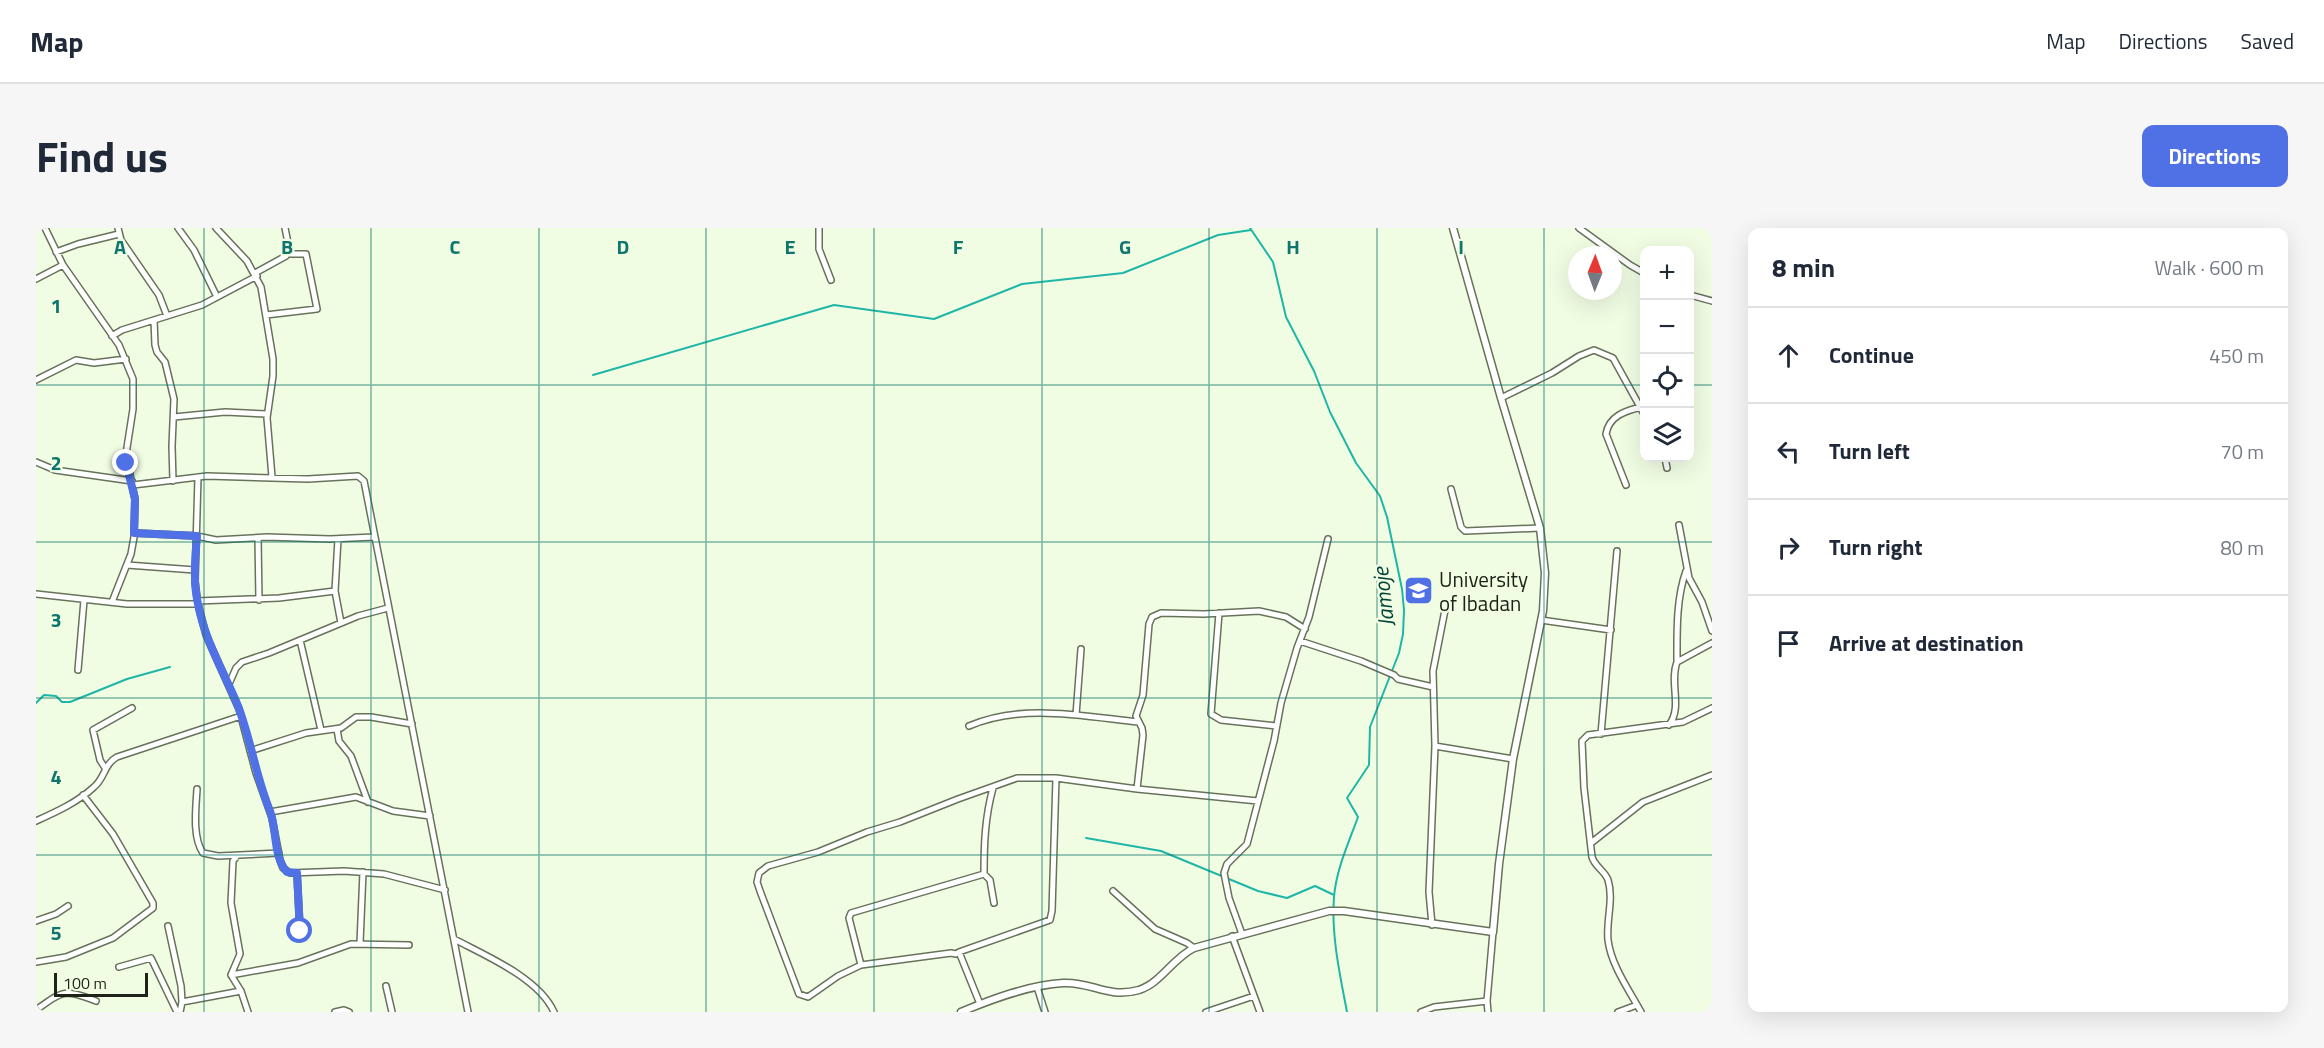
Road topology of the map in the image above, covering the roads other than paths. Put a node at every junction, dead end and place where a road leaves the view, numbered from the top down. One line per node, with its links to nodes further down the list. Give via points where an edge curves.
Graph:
1 (45, 228): 9 (street)
2 (178, 228): 16 (street, via 194,250)
3 (216, 228): 13 (street)
4 (285, 228): 10 (street)
5 (819, 228): 15 (street, via 819,249)
6 (1453, 228): 25 (street)
7 (1579, 228): 12 (street)
8 (118, 231): 9 (street); 20 (street, via 159,295)
9 (56, 252): 11 (street)
10 (286, 254): 13 (street); 19 (street, via 306,254 317,309)
11 (63, 266): 14 (street); 22 (street)
12 (1640, 271)
13 (256, 275): 16 (street); 19 (street)
14 (36, 279)
15 (831, 280)
16 (217, 297): 20 (street)
17 (1694, 297): 18 (street)
18 (1712, 302)
19 (266, 315): 28 (street, via 273,359)
20 (167, 316): 21 (street)
21 (154, 320): 22 (street); 29 (street, via 153,337 166,366)
22 (112, 336): 23 (street)
23 (126, 359): 24 (street, via 94,363 76,360); 36 (street, via 134,396 126,454)
24 (36, 380)
25 (1501, 398): 26 (street, via 1594,350 1613,358); 40 (street)
26 (1640, 405)
27 (1640, 407): 37 (street, via 1625,411 1610,422 1606,434)
28 (267, 414): 29 (street, via 225,412); 34 (street)
29 (174, 417): 35 (street)
30 (36, 462): 36 (street, via 51,469)
31 (1666, 462): 32 (street)
32 (1667, 468)
33 (198, 477): 34 (street); 35 (street); 42 (street)
34 (272, 477): 43 (street, via 360,476)
35 (173, 481): 36 (street)
36 (133, 483): 41 (street)
37 (1626, 485)
38 (1451, 489): 40 (street, via 1465,531)
39 (1679, 525): 49 (street)
40 (1540, 528): 60 (street, via 1545,573)
41 (134, 533): 42 (street); 48 (street)
42 (197, 536): 44 (street, via 216,540); 50 (street)
43 (374, 537): 45 (street); 58 (street)
44 (258, 538): 45 (street); 54 (street)
45 (338, 539): 51 (street)
46 (1328, 539): 62 (street)
47 (1617, 551): 63 (street)
48 (127, 565): 50 (street); 55 (street)
49 (1687, 568): 64 (street); 69 (street, via 1682,582)
50 (195, 570): 56 (street)
51 (335, 591): 54 (street); 61 (street)
52 (36, 596): 53 (street)
53 (84, 600): 55 (street); 70 (street)
54 (259, 600): 56 (street)
55 (112, 602): 56 (street)
56 (197, 602): 71 (street, via 206,635)
57 (1446, 605): 72 (street, via 1434,657)
58 (388, 608): 61 (street); 78 (street)
59 (1219, 613): 62 (street, via 1270,613 1286,617); 77 (street, via 1161,613 1152,617); 81 (street, via 1211,714 1221,720)
60 (1541, 620): 63 (street); 87 (street)
61 (341, 623): 65 (street)
62 (1305, 630): 66 (street)
63 (1611, 630): 84 (street)
64 (1712, 631)
65 (300, 640): 71 (street, via 242,662); 83 (street)
66 (1300, 641): 72 (street, via 1361,661 1398,679); 81 (street)
67 (1712, 643): 69 (street)
68 (1082, 649): 75 (street)
69 (1677, 662): 79 (street, via 1673,683 1676,709)
70 (78, 670)
71 (229, 684): 76 (street)
72 (1433, 687): 85 (street)
73 (132, 708): 88 (street, via 93,730)
74 (1712, 708): 79 (street)
75 (1076, 715): 77 (street); 80 (street, via 1026,713 986,719)
76 (241, 716): 86 (street); 88 (street, via 117,757)
77 (1138, 722): 93 (street, via 1143,735)
78 (412, 724): 82 (street, via 356,717); 100 (street)
79 (1669, 725): 84 (street)
80 (969, 726)
81 (1276, 726): 97 (street)
82 (337, 729): 83 (street); 94 (street, via 339,741 351,756)
83 (321, 730): 86 (street)
84 (1600, 734): 102 (street, via 1588,735 1582,741)
85 (1435, 746): 87 (street); 113 (street, via 1430,862)
86 (250, 751): 99 (street)
87 (1513, 759): 116 (street)
88 (105, 768): 95 (street, via 95,787)
89 (1712, 776): 102 (street, via 1642,802)
90 (1056, 778): 91 (street, via 1017,778); 93 (street); 123 (street, via 1050,920)
91 (993, 788): 107 (street, via 984,834); 125 (street, via 760,871 757,882 799,994 808,997)
92 (197, 789): 104 (street, via 196,826 201,851)
93 (1137, 789): 97 (street)
94 (365, 790): 96 (street); 98 (street)
95 (83, 795): 101 (street); 124 (street, via 113,834 153,908 108,940 66,957)
96 (359, 797): 98 (street); 99 (street)
97 (1258, 801): 117 (street, via 1247,844 1227,864 1224,873)
98 (368, 802): 100 (street, via 393,811)
99 (270, 812): 103 (street)
100 (430, 816): 108 (street)
101 (36, 821)
102 (1591, 843): 136 (street, via 1594,862 1607,876 1610,887 1611,955)
103 (279, 853): 104 (street); 106 (street, via 285,870)
104 (237, 856): 127 (street, via 233,861 231,889 240,954)
105 (363, 872): 106 (street); 108 (street, via 384,873); 120 (street)
106 (297, 873): 115 (street)
107 (984, 874): 110 (street, via 990,880); 125 (street, via 851,913)
108 (445, 890): 119 (street)
109 (1113, 891): 122 (street, via 1155,929)
110 (994, 903)
111 (68, 906): 112 (street)
112 (36, 921)
113 (1432, 924): 116 (street); 117 (street, via 1344,910 1326,911)
114 (168, 926): 134 (street)
115 (300, 931)
116 (1493, 932): 133 (street)
117 (1242, 934): 118 (street)
118 (1232, 936): 122 (street); 131 (street)
119 (454, 939): 143 (street); 144 (street, via 522,978 541,992)
120 (360, 943): 121 (street); 127 (street, via 339,946 298,963)
121 (410, 945)
122 (1194, 948): 129 (street, via 1142,989 1114,994 1065,983)
123 (959, 952): 125 (street); 135 (street)
124 (36, 962)
125 (861, 966)
126 (119, 968): 138 (street, via 151,958)
127 (231, 975): 130 (street)
128 (386, 986): 142 (street)
129 (1037, 987): 135 (street); 146 (street)
130 (241, 991): 134 (street); 139 (street)
131 (1254, 996): 147 (street); 148 (street)
132 (96, 1001): 137 (street, via 69,992)
133 (1487, 1001): 149 (street); 150 (street)
134 (182, 1002): 138 (street)
135 (980, 1004): 145 (street)
136 (1637, 1005): 151 (street); 152 (street)
137 (36, 1010)
138 (179, 1012)
139 (248, 1012)
140 (335, 1012): 141 (street)
141 (349, 1012)
142 (392, 1012)
143 (468, 1012)
144 (554, 1012)
145 (961, 1012)
146 (1046, 1012)
147 (1206, 1012)
148 (1260, 1012)
149 (1421, 1012)
150 (1488, 1012)
151 (1618, 1012)
152 (1641, 1012)

